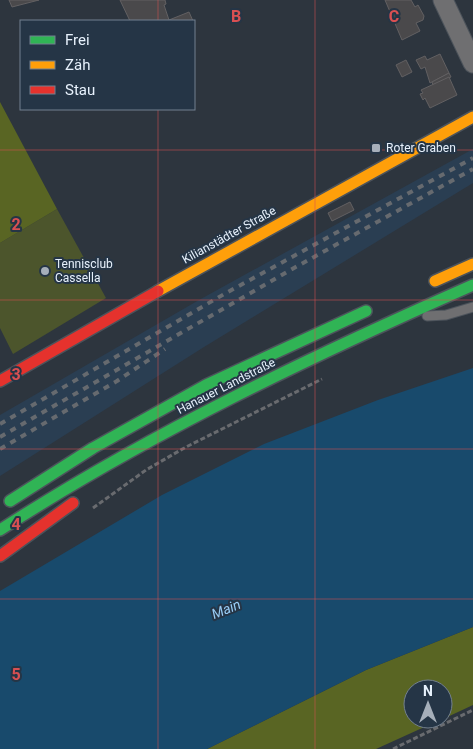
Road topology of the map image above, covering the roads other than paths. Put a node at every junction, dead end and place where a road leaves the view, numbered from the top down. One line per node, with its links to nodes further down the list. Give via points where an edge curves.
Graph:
1 (443, 0): 2 (street)
2 (473, 63)
3 (473, 117): 10 (main road, Kilianstädter Straße)
4 (473, 264): 6 (main road)
5 (473, 285): 9 (main road, Hanauer Landstraße)
6 (422, 286)
7 (380, 305): 11 (main road, Hanauer Landstraße)
8 (473, 307): 9 (lane, via 446,315)
9 (394, 319): 13 (main road, Hanauer Landstraße)
10 (0, 381)
11 (206, 385): 12 (main road); 16 (main road, Hanauer Landstraße, via 92,448)
12 (148, 404)
13 (190, 418): 14 (main road); 17 (main road, Hanauer Landstraße, via 109,462)
14 (105, 480)
15 (83, 496): 18 (main road)
16 (0, 508)
17 (0, 530)
18 (0, 556)

